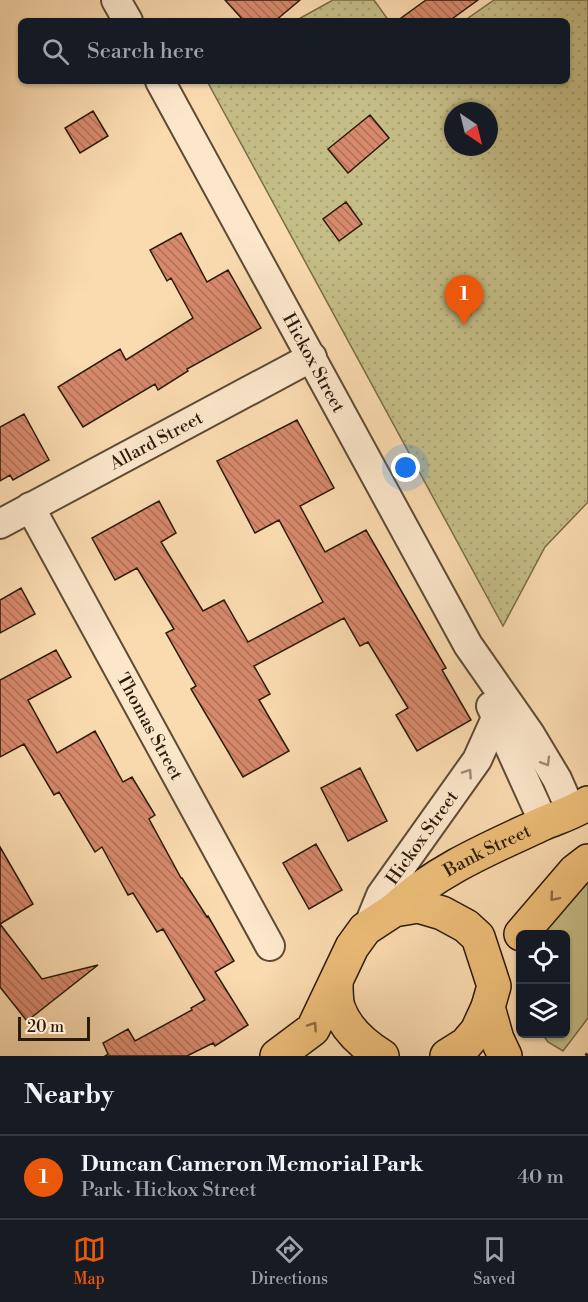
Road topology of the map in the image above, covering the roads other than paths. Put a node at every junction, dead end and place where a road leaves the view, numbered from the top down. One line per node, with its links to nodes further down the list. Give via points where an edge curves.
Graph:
1 (116, 0): 2 (street)
2 (126, 18)
3 (162, 84): 4 (street, Hickox Street)
4 (312, 357): 5 (street, Allard Street); 7 (street, Hickox Street)
5 (30, 507): 6 (street, Allard Street); 13 (street, Thomas Street)
6 (0, 524)
7 (506, 715): 8 (street, Hickox Street, via 557,779); 10 (street, Hickox Street, one-way to 7, via 381,896)
8 (568, 813): 9 (main road, Hickox Street); 10 (main road, Bank Street, via 425,883)
9 (588, 858): 11 (main road, one-way to 11)
10 (381, 918): 14 (main road, Bank Street, via 352,947); 15 (main road, via 418,906 442,913 466,927 478,937)
11 (525, 930)
12 (516, 945): 15 (main road)
13 (270, 946)
14 (336, 984): 16 (main road, Bank Street, one-way to 14, via 313,1029); 17 (main road, via 338,1006 346,1024)
15 (491, 996): 18 (main road, via 477,1031); 19 (main road, via 497,1039)
16 (277, 1056)
17 (382, 1056)
18 (447, 1056)
19 (506, 1056)

